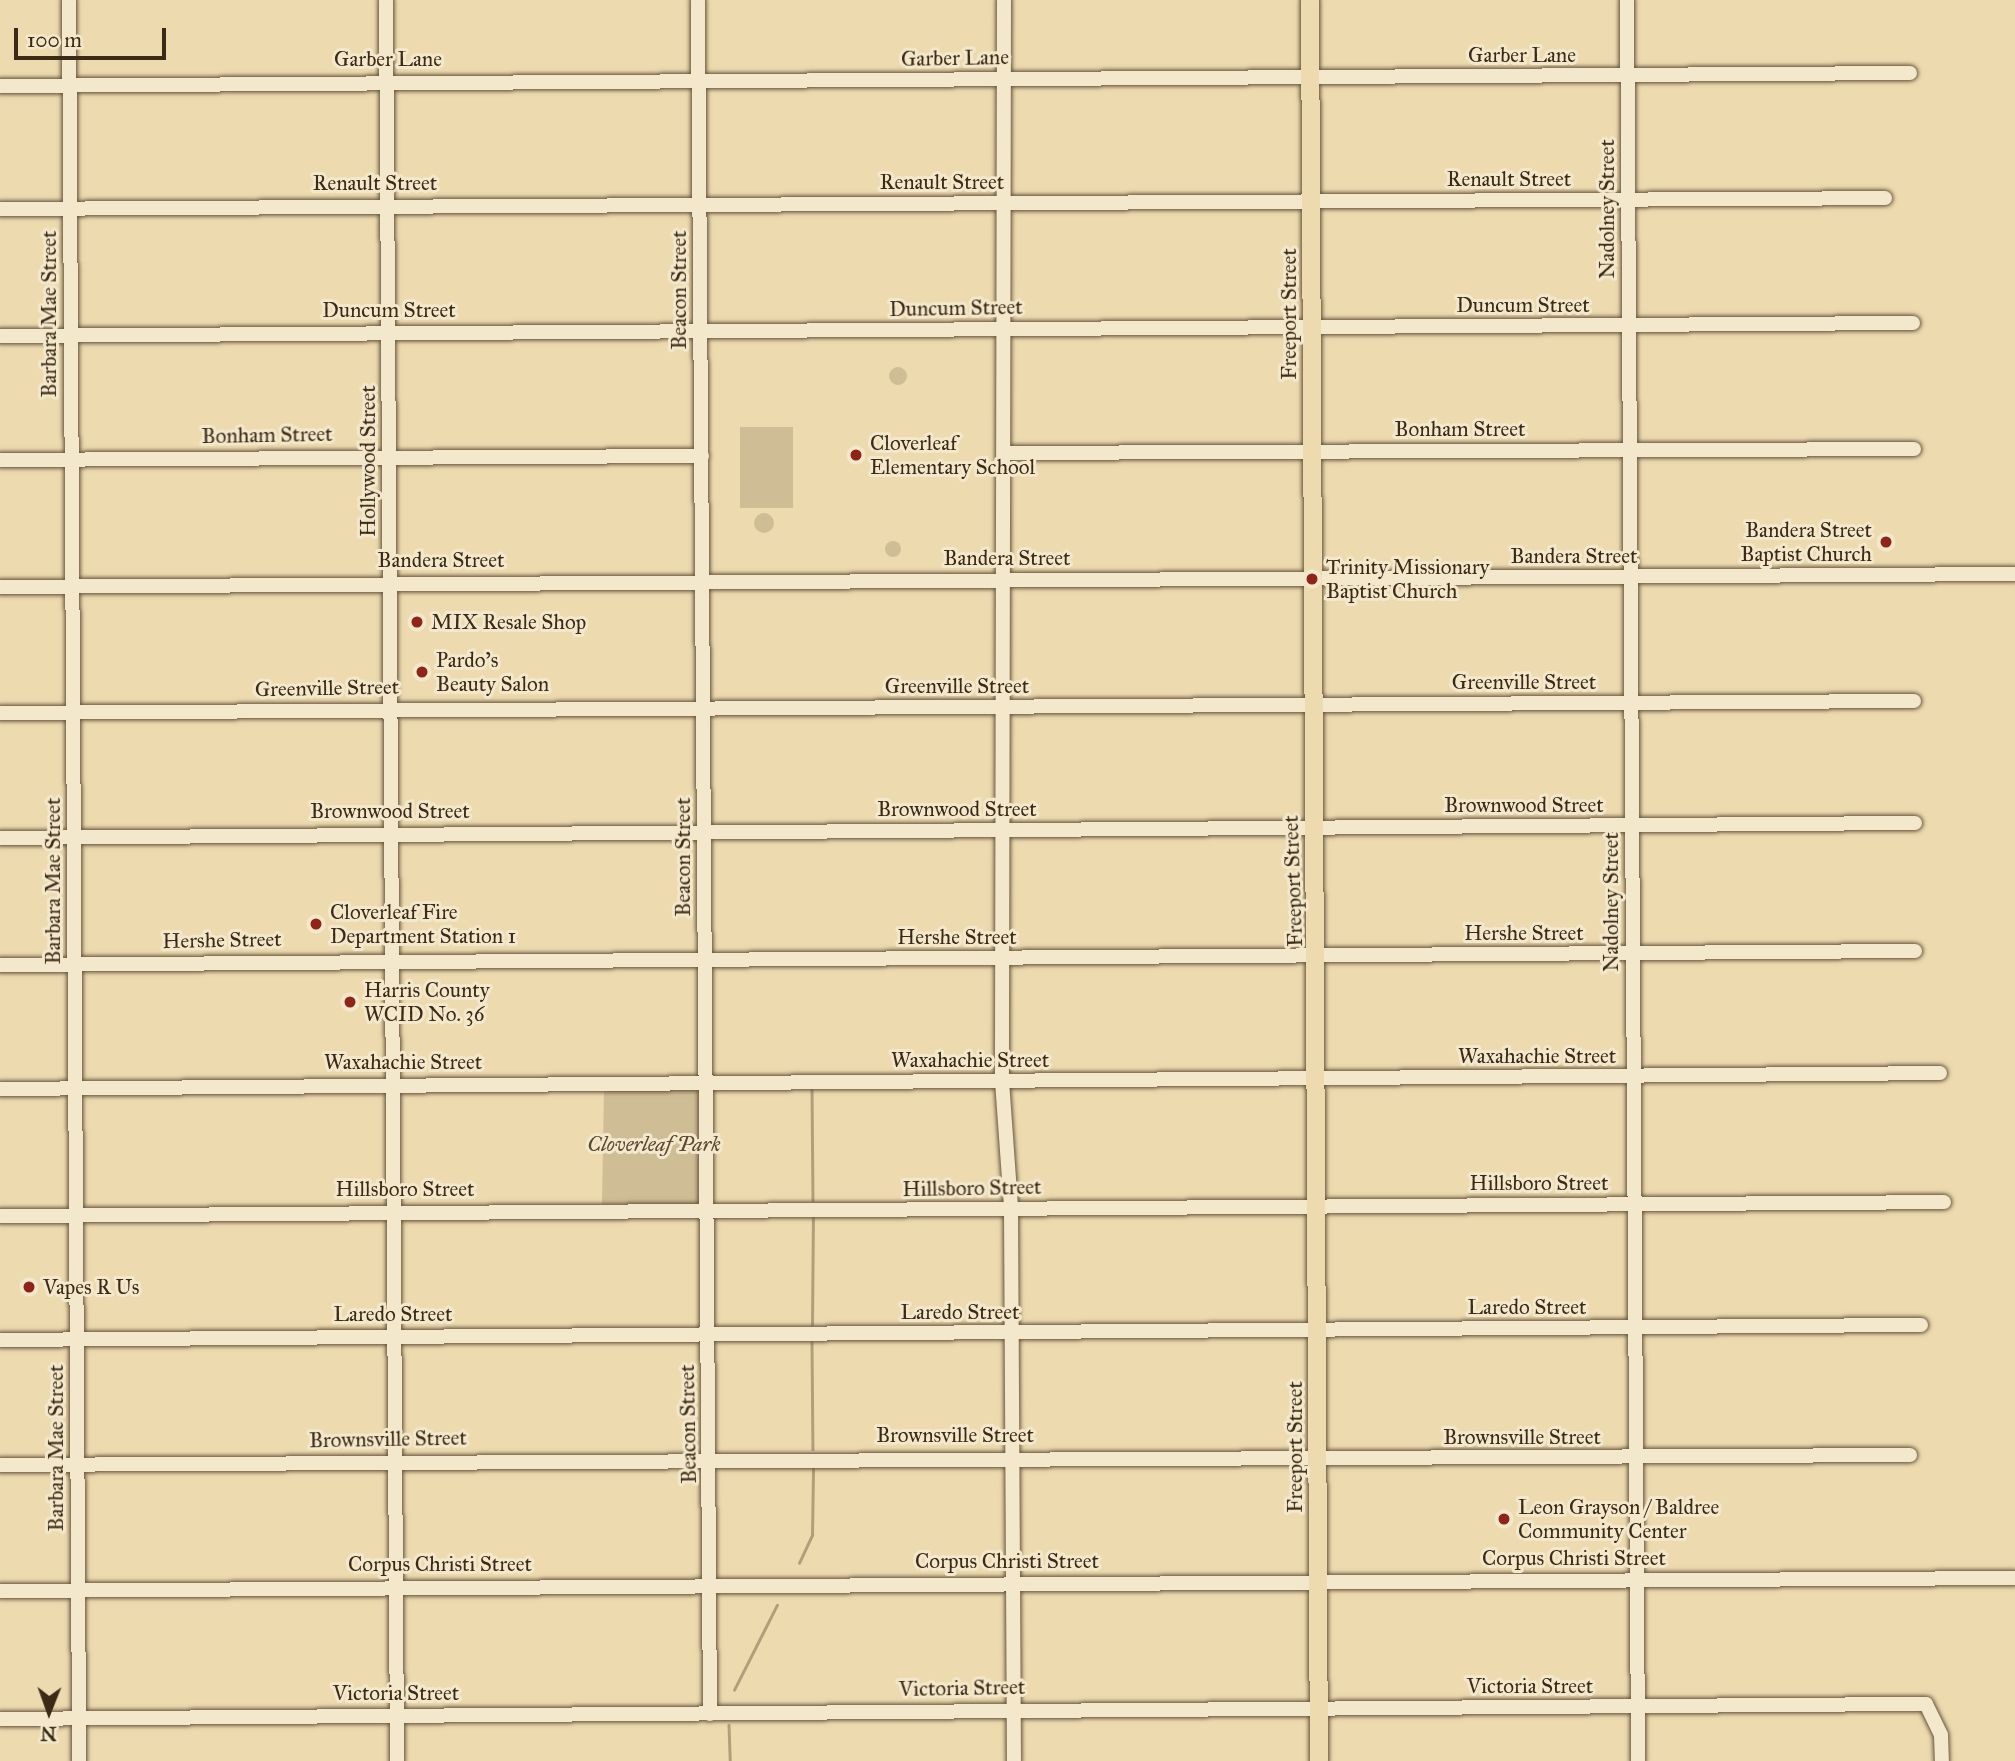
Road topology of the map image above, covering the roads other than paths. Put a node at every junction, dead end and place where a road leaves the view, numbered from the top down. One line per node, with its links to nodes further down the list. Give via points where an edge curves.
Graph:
1 (69, 0): 13 (street, Barbara Mae Street)
2 (386, 0): 11 (street, Hollywood Street)
3 (698, 0): 12 (street, Beacon Street)
4 (1004, 0): 10 (street)
5 (1310, 0): 9 (main road, Freeport Street)
6 (1627, 0): 8 (street, Nadolney Street)
7 (1910, 73): 8 (street, Garber Lane)
8 (1628, 75): 9 (street, Garber Lane); 16 (street, Nadolney Street)
9 (1310, 77): 10 (street, Garber Lane); 17 (main road, Freeport Street)
10 (1005, 78): 12 (street, Garber Lane); 18 (street)
11 (387, 79): 12 (street, Garber Lane); 13 (street, Garber Lane); 19 (street, Hollywood Street)
12 (699, 81): 20 (street, Beacon Street)
13 (69, 85): 14 (street, Garber Lane); 22 (street, Barbara Mae Street)
14 (0, 86)
15 (1885, 198): 16 (street, Renault Street)
16 (1628, 200): 17 (street, Renault Street); 24 (street, Nadolney Street)
17 (1310, 201): 18 (street, Renault Street); 25 (main road, Freeport Street)
18 (1006, 202): 20 (street, Renault Street); 26 (street)
19 (388, 203): 20 (street, Renault Street); 22 (street, Renault Street); 27 (street, Hollywood Street)
20 (700, 205): 28 (street, Beacon Street)
21 (0, 209): 22 (street, Renault Street)
22 (70, 209): 30 (street, Barbara Mae Street)
23 (1913, 323): 24 (street, Duncum Street)
24 (1629, 325): 25 (street, Duncum Street); 32 (street, Nadolney Street)
25 (1311, 327): 26 (street, Duncum Street); 33 (main road, Freeport Street)
26 (1006, 328): 28 (street, Duncum Street); 34 (street)
27 (388, 330): 28 (street, Duncum Street); 30 (street, Duncum Street); 35 (street, Hollywood Street)
28 (701, 331): 36 (street, Beacon Street)
29 (0, 336): 30 (street, Duncum Street)
30 (71, 336): 37 (street, Barbara Mae Street)
31 (1914, 449): 32 (street, Bonham Street)
32 (1630, 450): 33 (street, Bonham Street); 40 (street, Nadolney Street)
33 (1311, 451): 34 (street, Bonham Street); 41 (main road, Freeport Street)
34 (1007, 453): 42 (street)
35 (389, 454): 36 (street, Bonham Street); 37 (street, Bonham Street); 43 (street, Hollywood Street)
36 (702, 456): 44 (street, Beacon Street)
37 (71, 459): 38 (street, Bonham Street); 45 (street, Barbara Mae Street)
38 (0, 460)
39 (2015, 574): 40 (street, Bandera Street)
40 (1630, 576): 41 (street, Bandera Street); 48 (street, Nadolney Street)
41 (1312, 578): 42 (street, Bandera Street); 49 (main road, Freeport Street)
42 (1006, 580): 44 (street, Bandera Street); 51 (street)
43 (390, 581): 44 (street, Bandera Street); 45 (street, Bandera Street); 50 (street, Hollywood Street)
44 (703, 582): 52 (street, Beacon Street)
45 (72, 586): 46 (street, Bandera Street); 54 (street, Barbara Mae Street)
46 (0, 587)
47 (1914, 701): 48 (street, Greenville Street)
48 (1631, 703): 49 (street, Greenville Street); 56 (street, Nadolney Street)
49 (1313, 705): 51 (street, Greenville Street); 57 (main road, Freeport Street)
50 (390, 707): 52 (street, Greenville Street); 54 (street, Greenville Street); 59 (street, Hollywood Street)
51 (1000, 707): 52 (street, Greenville Street); 58 (street)
52 (704, 709): 60 (street, Beacon Street)
53 (0, 713): 54 (street, Greenville Street)
54 (73, 713): 61 (street, Barbara Mae Street)
55 (1915, 823): 56 (street, Brownwood Street)
56 (1632, 825): 57 (street, Brownwood Street); 64 (street, Nadolney Street)
57 (1313, 828): 58 (street, Brownwood Street); 65 (main road, Freeport Street)
58 (1001, 830): 60 (street, Brownwood Street); 67 (street)
59 (391, 831): 60 (street, Brownwood Street); 61 (street, Brownwood Street); 66 (street, Hollywood Street)
60 (704, 832): 68 (street, Beacon Street)
61 (74, 837): 62 (street, Brownwood Street); 69 (street, Barbara Mae Street)
62 (0, 838)
63 (1915, 951): 64 (street, Hershe Street)
64 (1633, 953): 65 (street, Hershe Street); 72 (street, Nadolney Street)
65 (1318, 955): 67 (street, Hershe Street); 73 (main road, Freeport Street)
66 (392, 958): 68 (street, Hershe Street); 69 (street, Hershe Street); 75 (street, Hollywood Street)
67 (1001, 958): 68 (street, Hershe Street); 74 (street)
68 (705, 960): 76 (street, Beacon Street)
69 (74, 964): 70 (street, Hershe Street); 77 (street, Barbara Mae Street)
70 (0, 965)
71 (1940, 1073): 72 (street, Waxahachie Street)
72 (1633, 1076): 73 (street, Waxahachie Street); 81 (street, Nadolney Street)
73 (1318, 1078): 74 (street, Waxahachie Street); 80 (main road, Freeport Street)
74 (1002, 1081): 76 (street, Waxahachie Street); 82 (street)
75 (393, 1082): 76 (street, Waxahachie Street); 77 (street, Waxahachie Street); 83 (street, Hollywood Street)
76 (706, 1083): 84 (street, Beacon Street)
77 (75, 1088): 78 (street, Waxahachie Street); 85 (street, Barbara Mae Street)
78 (0, 1089)
79 (1944, 1202): 81 (street, Hillsboro Street)
80 (1318, 1204): 81 (street, Hillsboro Street); 82 (street, Hillsboro Street); 89 (main road, Freeport Street)
81 (1634, 1204): 88 (street, Nadolney Street)
82 (1011, 1208): 84 (street, Hillsboro Street); 90 (street)
83 (393, 1209): 84 (street, Hillsboro Street); 85 (street, Hillsboro Street); 91 (street, Hollywood Street)
84 (707, 1211): 92 (street, Beacon Street)
85 (76, 1215): 86 (street, Hillsboro Street); 94 (street, Barbara Mae Street)
86 (0, 1216)
87 (1921, 1325): 88 (street, Laredo Street)
88 (1635, 1327): 89 (street, Laredo Street); 97 (street, Nadolney Street)
89 (1318, 1330): 90 (street, Laredo Street); 100 (main road, Freeport Street)
90 (1012, 1333): 92 (street, Laredo Street); 95 (street)
91 (394, 1334): 92 (street, Laredo Street); 94 (street, Laredo Street); 98 (street, Hollywood Street)
92 (708, 1335): 99 (street, Beacon Street)
93 (0, 1340): 94 (street, Laredo Street)
94 (76, 1340): 102 (street, Barbara Mae Street)
95 (1011, 1455): 99 (street, Brownsville Street); 100 (street, Brownsville Street); 106 (street)
96 (1910, 1455): 97 (street, Brownsville Street)
97 (1636, 1457): 100 (street, Brownsville Street); 104 (street, Nadolney Street)
98 (395, 1459): 99 (street, Brownsville Street); 102 (street, Brownsville Street); 107 (street, Hollywood Street)
99 (709, 1459): 108 (street, Beacon Street)
100 (1317, 1459): 105 (main road, Freeport Street)
101 (0, 1465): 102 (street, Brownsville Street)
102 (78, 1465): 109 (street, Barbara Mae Street)
103 (2015, 1578): 104 (street, Corpus Christi Street)
104 (1637, 1579): 105 (street, Corpus Christi Street); 113 (street, Nadolney Street)
105 (1318, 1581): 106 (street, Corpus Christi Street); 111 (main road, Freeport Street)
106 (1013, 1582): 108 (street, Corpus Christi Street); 112 (street)
107 (397, 1584): 108 (street, Corpus Christi Street); 109 (street, Corpus Christi Street); 114 (street, Hollywood Street)
108 (711, 1585): 115 (street, Beacon Street)
109 (77, 1590): 110 (street, Corpus Christi Street); 116 (street, Barbara Mae Street)
110 (0, 1591)
111 (1319, 1706): 112 (street, Victoria Street); 113 (street, Victoria Street); 121 (main road, Freeport Street)
112 (1014, 1707): 115 (street, Victoria Street); 120 (street)
113 (1637, 1707): 122 (street, Nadolney Street); 123 (street, Victoria Street, via 1926,1704 1941,1735)
114 (396, 1713): 115 (street, Victoria Street); 116 (street, Victoria Street); 119 (street, Hollywood Street)
115 (710, 1714)
116 (79, 1719): 117 (street, Victoria Street); 118 (street, Barbara Mae Street)
117 (0, 1720)
118 (79, 1761)
119 (397, 1761)
120 (1014, 1761)
121 (1319, 1761)
122 (1638, 1761)
123 (1942, 1761)

